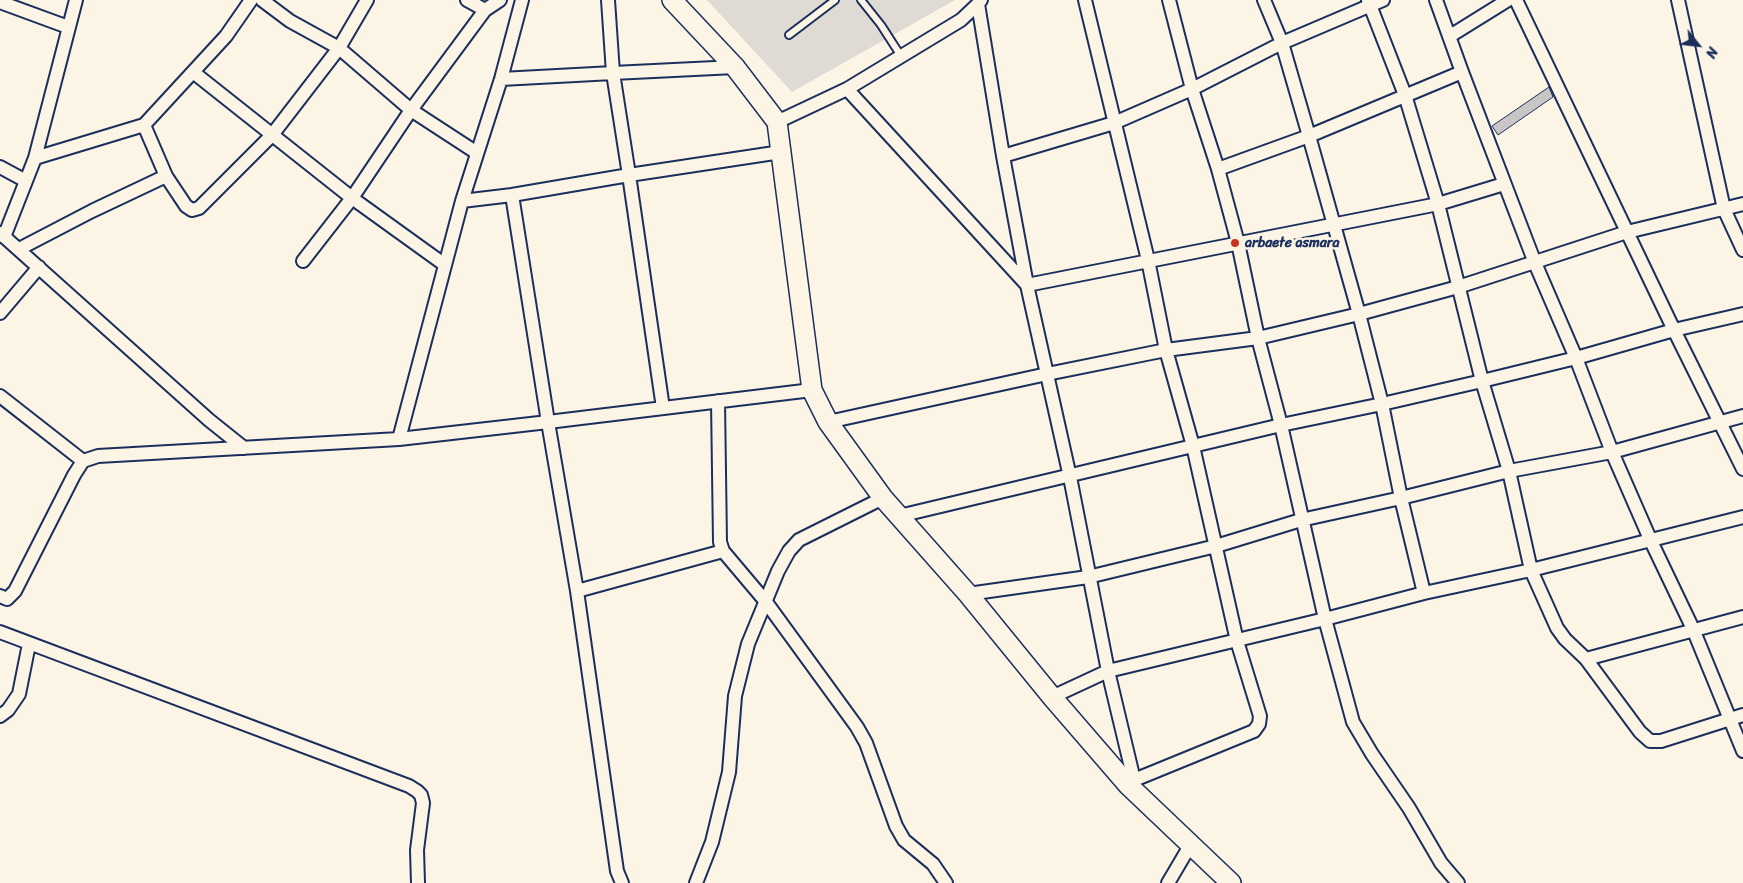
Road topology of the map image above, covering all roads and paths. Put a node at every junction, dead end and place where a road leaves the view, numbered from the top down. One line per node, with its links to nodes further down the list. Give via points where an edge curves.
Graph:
1 (76, 0): 24 (street)
2 (252, 0): 31 (street, via 226,36)
3 (262, 0): 28 (street, via 290,21)
4 (367, 0): 28 (street)
5 (467, 0): 23 (street)
6 (500, 0): 23 (street)
7 (522, 0): 34 (street)
8 (608, 0): 33 (street)
9 (672, 0): 30 (street)
10 (835, 0): 25 (lane)
11 (861, 0): 29 (lane)
12 (1085, 0): 40 (street)
13 (1169, 0): 36 (street)
14 (1264, 0): 27 (street)
15 (1383, 0): 22 (street)
16 (1436, 0): 26 (street)
17 (1508, 0): 26 (street)
18 (1516, 0): 61 (street)
19 (1678, 0): 59 (street)
20 (5, 2): 24 (street)
21 (980, 2): 29 (street, via 960,20); 46 (street)
22 (1369, 3): 27 (street); 37 (street)
23 (485, 10): 38 (street)
24 (68, 27): 47 (street)
25 (789, 35)
26 (1450, 36): 32 (street)
27 (1282, 43): 36 (street); 43 (street)
28 (338, 48): 38 (street); 42 (street)
29 (900, 56): 35 (street)
30 (735, 67): 33 (street); 39 (street)
31 (193, 72): 41 (street); 42 (street)
32 (1462, 72): 37 (street); 53 (street)
33 (613, 73): 34 (street); 50 (street)
34 (500, 80): 45 (street)
35 (847, 89): 39 (street); 71 (street)
36 (1192, 89): 40 (street); 49 (street)
37 (1404, 95): 43 (street); 57 (street)
38 (411, 110): 45 (street); 55 (street)
39 (777, 122): 44 (street)
40 (1114, 123): 46 (street); 66 (street)
41 (144, 125): 47 (street); 51 (street)
42 (272, 135): 51 (street, via 200,208 192,210 186,206); 55 (street)
43 (1309, 136): 49 (street); 60 (street)
44 (781, 152): 50 (street); 82 (street)
45 (477, 153): 56 (street)
46 (1003, 156): 71 (street)
47 (35, 158): 52 (street)
48 (0, 168): 52 (street)
49 (1218, 169): 63 (street)
50 (629, 175): 54 (street); 86 (street)
51 (166, 176): 64 (street)
52 (26, 180): 62 (street)
53 (1504, 184): 57 (street); 68 (street)
54 (512, 195): 56 (street); 88 (street)
55 (352, 198): 67 (street); 69 (street)
56 (462, 201): 69 (street)
57 (1438, 204): 60 (street); 72 (street)
58 (1743, 204): 59 (street)
59 (1724, 209): 61 (street); 65 (street)
60 (1334, 226): 63 (street); 74 (street)
61 (1627, 232): 68 (street); 76 (street)
62 (2, 235): 64 (street)
63 (1238, 243): 66 (street); 77 (street)
64 (19, 249): 70 (street)
65 (1743, 250)
66 (1148, 260): 71 (street); 78 (street)
67 (303, 261)
68 (1535, 264): 72 (street); 79 (street)
69 (445, 265): 92 (street)
70 (39, 267): 73 (street); 94 (street)
71 (1027, 285): 80 (street)
72 (1458, 287): 74 (street); 81 (street)
73 (0, 313)
74 (1359, 314): 77 (street); 85 (street)
75 (1743, 314): 76 (street)
76 (1674, 330): 79 (street); 90 (street)
77 (1258, 338): 78 (street); 91 (street)
78 (1166, 350): 80 (street); 93 (street)
79 (1576, 358): 81 (street); 95 (street)
80 (1047, 374): 89 (street); 99 (street)
81 (1482, 381): 85 (street); 98 (street)
82 (812, 390): 84 (street); 89 (street)
83 (0, 396): 96 (street)
84 (718, 401): 86 (street); 107 (street, via 720,542)
85 (1382, 404): 91 (street); 101 (street)
86 (663, 408): 88 (street)
87 (1743, 416): 90 (street)
88 (548, 422): 92 (street); 110 (street)
89 (828, 422): 100 (street)
90 (1719, 423): 95 (street); 97 (street)
91 (1281, 425): 93 (street); 104 (street)
92 (399, 439): 94 (street)
93 (1193, 446): 99 (street); 106 (street)
94 (244, 448): 96 (street, via 98,456)
95 (1612, 452): 98 (street); 105 (street)
96 (83, 461): 113 (street, via 15,592)
97 (1743, 469)
98 (1509, 471): 101 (street); 108 (street)
99 (1070, 477): 102 (street); 109 (street)
100 (883, 498): 102 (street); 114 (street, via 799,540 789,550)
101 (1401, 498): 104 (street); 111 (street)
102 (899, 516): 112 (street)
103 (1743, 517): 105 (street)
104 (1301, 520): 106 (street); 116 (street)
105 (1650, 539): 108 (street); 117 (street)
106 (1216, 546): 109 (street); 119 (street)
107 (723, 551): 110 (street); 114 (street)
108 (1531, 570): 111 (street); 121 (street, via 1557,628)
109 (1088, 576): 112 (street); 122 (street)
110 (577, 590): 131 (street, via 617,871)
111 (1424, 593): 116 (street)
112 (968, 594): 123 (street)
113 (2, 599)
114 (766, 602): 132 (street, via 748,644 735,696 729,772 712,842); 133 (street, via 857,727 904,840 933,864)
115 (1743, 617): 117 (street)
116 (1325, 619): 119 (street); 136 (street, via 1354,722 1441,863)
117 (1693, 629): 121 (street); 126 (street)
118 (0, 632): 120 (street)
119 (1237, 640): 122 (street); 128 (street, via 1260,716 1254,731)
120 (28, 644): 124 (street, via 19,694); 130 (street, via 409,786 421,795 423,803)
121 (1586, 659): 126 (street, via 1640,732 1650,740 1661,740)
122 (1108, 671): 123 (street); 128 (street)
123 (1052, 697): 128 (street)
124 (0, 716)
125 (1743, 716): 126 (street)
126 (1730, 719): 127 (street)
127 (1743, 751)
128 (1131, 782): 129 (street)
129 (1191, 844): 134 (street); 135 (street)
130 (418, 883)
131 (622, 883)
132 (696, 883)
133 (946, 883)
134 (1168, 883)
135 (1232, 883)
136 (1458, 883)

